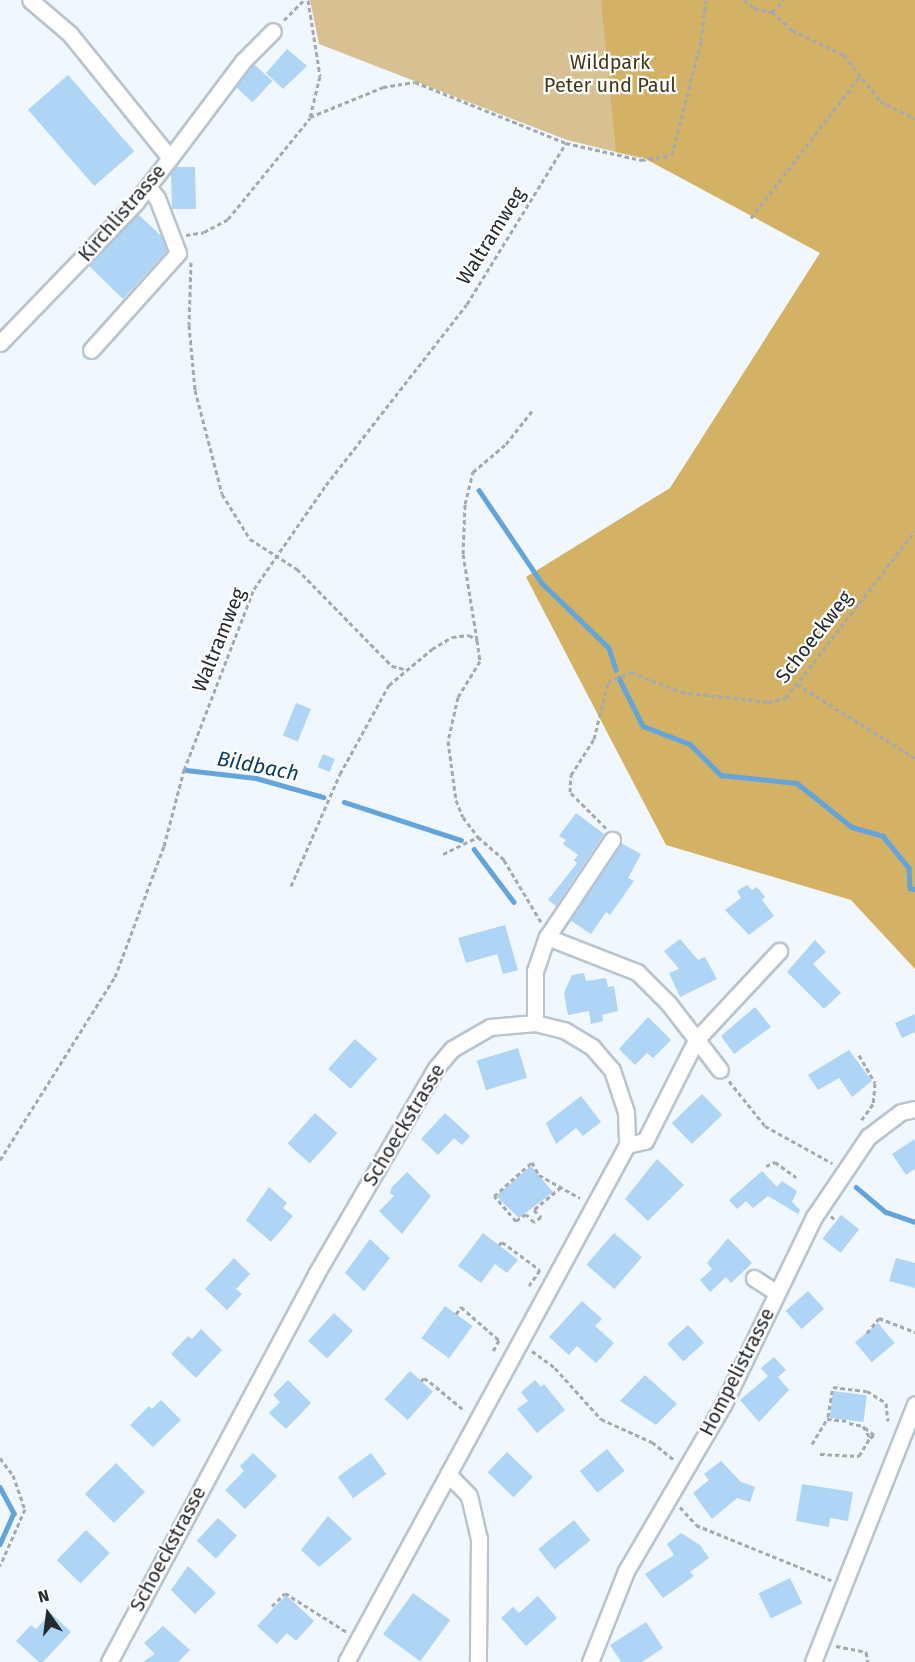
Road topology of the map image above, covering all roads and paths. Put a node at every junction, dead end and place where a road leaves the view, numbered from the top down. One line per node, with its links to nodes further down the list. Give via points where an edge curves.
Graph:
1 (30, 0): 13 (street, Kirchlistrasse, via 70,34)
2 (304, 0): 8 (path)
3 (308, 0): 10 (path, via 320,76)
4 (706, 0): 12 (path, via 701,41 672,154 641,160)
5 (744, 0): 7 (path, via 754,8)
6 (784, 0): 7 (path)
7 (772, 12): 9 (path, via 792,30 844,55)
8 (273, 31): 13 (street, via 243,61)
9 (860, 76): 11 (path, via 880,100); 15 (path)
10 (310, 117): 12 (path, via 382,87 414,82); 16 (path, via 228,219 204,232 183,235)
11 (915, 119)
12 (566, 143): 22 (path, Waltramweg, via 467,304 326,485)
13 (170, 158): 14 (street, Kirchlistrasse)
14 (148, 187): 18 (street, Kirchlistrasse); 19 (street, via 158,198 178,254)
15 (751, 218)
16 (185, 241)
17 (189, 256): 22 (path, via 189,325 195,390 206,445 222,494 250,539)
18 (0, 343)
19 (91, 350)
20 (532, 411): 23 (path, via 506,444 473,472 465,504 463,554)
21 (915, 531): 25 (path, Schoeckweg)
22 (276, 557): 24 (path, via 297,569 392,666); 40 (path, Waltramweg, via 254,589 184,770 164,846 115,977)
23 (477, 640): 24 (path, via 469,635 452,637); 27 (path, via 480,662 458,697 448,741 456,800 462,817)
24 (404, 669): 30 (path, via 389,685 354,748)
25 (796, 683): 26 (path); 28 (path, Schoeckweg, via 786,698 768,702 681,692 631,672 608,682 594,739 572,775 570,792 605,827)
26 (915, 758)
27 (478, 837): 29 (path, via 461,849); 31 (path, via 504,860)
28 (612, 840): 31 (street)
29 (443, 854)
30 (291, 886)
31 (547, 937): 33 (street, via 535,971); 34 (street, via 637,972)
32 (778, 951): 34 (street)
33 (535, 1023): 39 (street, Schoeckstrasse, via 564,1030 592,1047 612,1070 626,1112); 73 (street, Schoeckstrasse, via 490,1027 452,1049 436,1068 316,1274)
34 (696, 1040): 36 (street); 39 (street, via 645,1141)
35 (859, 1055): 38 (path, via 875,1083 873,1104 856,1126)
36 (720, 1070): 41 (path, via 765,1126)
37 (915, 1109): 49 (street, Hompelistrasse, via 901,1112 868,1137 814,1217)
38 (861, 1131)
39 (627, 1145): 66 (street, Schoeckstrasse)
40 (0, 1160)
41 (836, 1165)
42 (766, 1166): 43 (path, via 775,1162)
43 (796, 1177)
44 (561, 1187): 44 (path, via 534,1210 541,1217 534,1222 526,1214 516,1221 494,1196 532,1162 540,1170 539,1175); 45 (path, via 581,1198)
45 (576, 1205)
46 (499, 1245): 48 (path, via 502,1242 540,1270)
47 (754, 1278): 49 (street)
48 (529, 1286)
49 (777, 1293): 67 (street, Hompelistrasse, via 724,1403)
50 (456, 1314): 54 (path, via 461,1306 499,1340)
51 (915, 1332): 52 (path, via 879,1318)
52 (867, 1333)
53 (528, 1348): 64 (path, via 555,1368 601,1419 652,1442)
54 (492, 1353)
55 (421, 1381): 57 (path, via 424,1378 430,1382)
56 (915, 1404): 72 (street)
57 (469, 1414)
58 (826, 1419): 59 (path, via 833,1387 867,1391 886,1403); 60 (path); 62 (path)
59 (888, 1421)
60 (863, 1425): 61 (path); 61 (path, via 874,1431)
61 (870, 1438): 63 (path, via 859,1456)
62 (812, 1444)
63 (820, 1454)
64 (668, 1456)
65 (0, 1458): 68 (path, via 13,1475 25,1509)
66 (448, 1474): 74 (street, Schoeckstrasse); 75 (street, via 469,1496 479,1539)
67 (669, 1495): 69 (path, via 696,1525); 76 (street, Hompelistrasse, via 626,1571)
68 (0, 1566)
69 (836, 1581)
70 (272, 1606): 71 (path, via 285,1593)
71 (343, 1630)
72 (820, 1641): 77 (street); 78 (path, via 866,1652)
73 (109, 1662)
74 (346, 1662)
75 (478, 1662)
76 (590, 1662)
77 (813, 1662)
78 (868, 1662)

